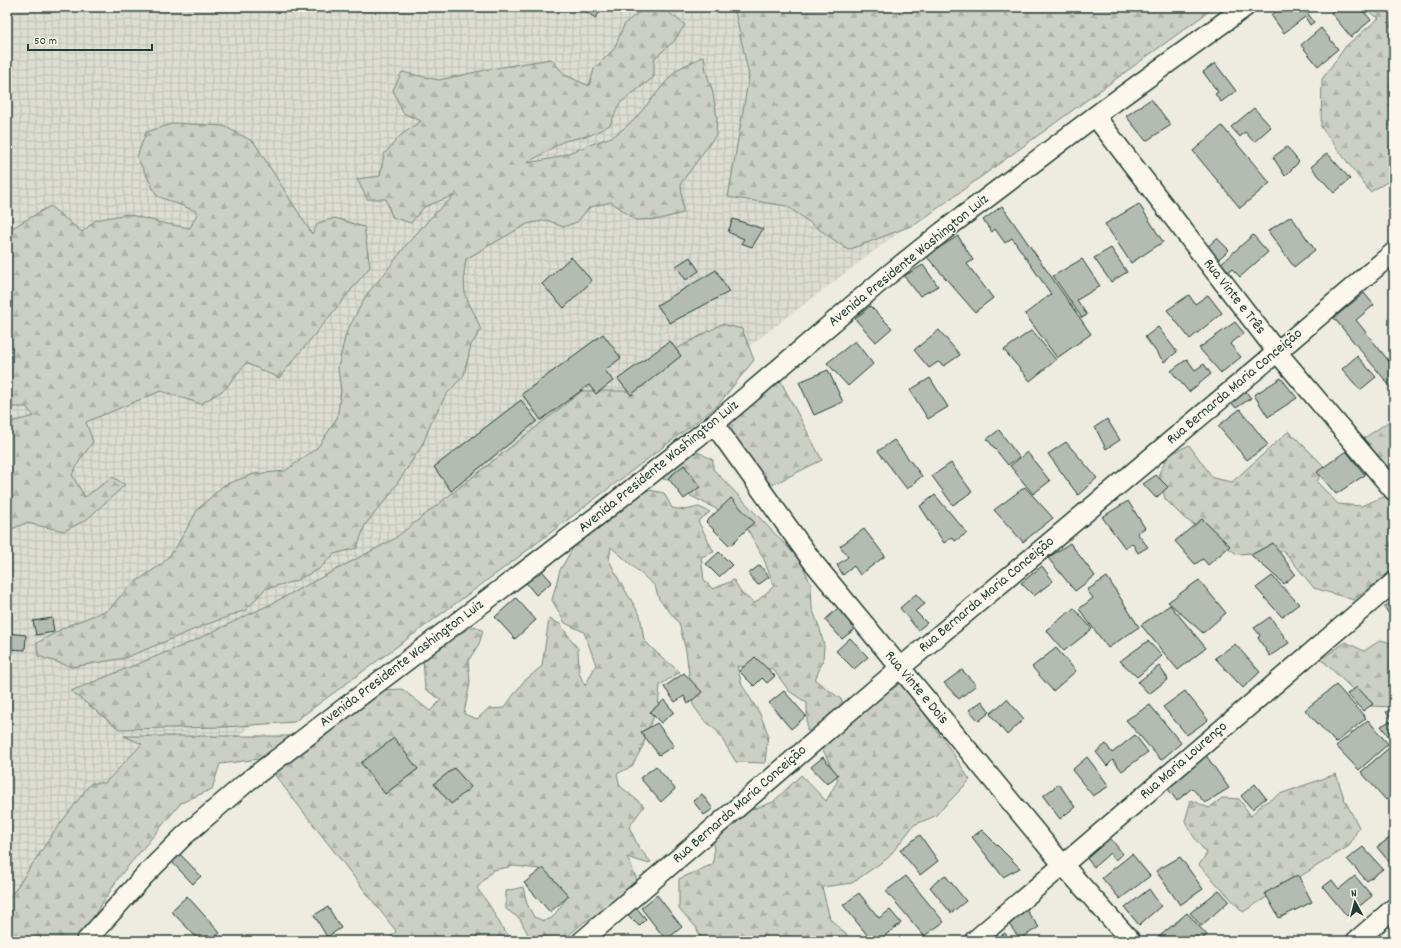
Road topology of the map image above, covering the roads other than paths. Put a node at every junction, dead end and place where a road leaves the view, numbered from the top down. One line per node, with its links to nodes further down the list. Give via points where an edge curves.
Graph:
1 (1245, 7): 2 (street, Avenida Presidente Washington Luiz)
2 (1095, 116): 4 (street, Rua Vinte e Três); 5 (street, Avenida Presidente Washington Luiz, via 887,276)
3 (1394, 252): 4 (street, Rua Bernarda Maria Conceição)
4 (1277, 352): 6 (street, Rua Vinte e Três); 8 (street, Rua Bernarda Maria Conceição)
5 (714, 424): 8 (street, Rua Vinte e Dois, via 813,562); 11 (street, Avenida Presidente Washington Luiz, via 594,519 248,781 184,835)
6 (1394, 491)
7 (1394, 582): 9 (street, Rua Maria Lourenço)
8 (900, 668): 9 (street, Rua Vinte e Dois); 12 (street, Rua Bernarda Maria Conceição)
9 (1062, 865): 13 (street, Rua Maria Lourenço); 14 (street, Rua Vinte e Dois)
10 (1394, 908): 15 (street)
11 (86, 941)
12 (582, 941)
13 (974, 941)
14 (1131, 941)
15 (1356, 941)

